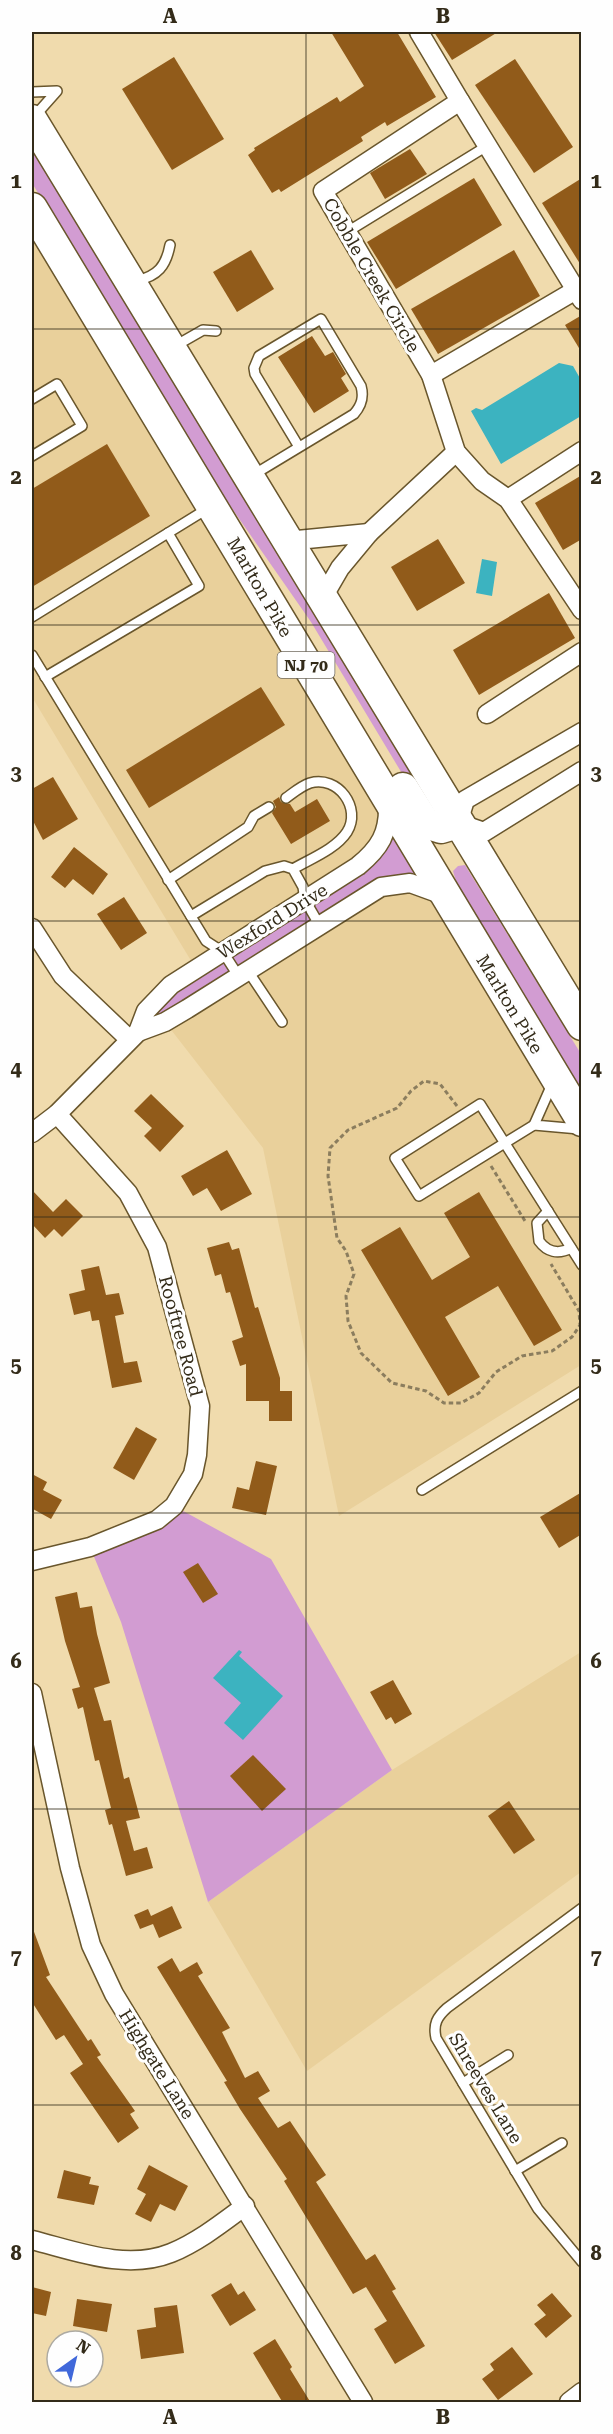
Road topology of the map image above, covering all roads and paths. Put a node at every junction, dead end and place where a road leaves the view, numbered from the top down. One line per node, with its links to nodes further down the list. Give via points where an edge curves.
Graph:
1 (420, 32): 3 (street)
2 (32, 92): 4 (lane, via 57,91)
3 (460, 101): 5 (street); 7 (street, Cobble Creek Circle, via 323,191)
4 (32, 120): 9 (highway, NJ 70)
5 (487, 146): 7 (lane); 10 (street)
6 (32, 208): 21 (highway, Marlton Pike / NJ 70)
7 (347, 232): 13 (street, Cobble Creek Circle)
8 (171, 245): 9 (lane, via 158,273)
9 (130, 282): 12 (highway, NJ 70)
10 (579, 295): 13 (street)
11 (216, 331): 12 (lane, via 203,330)
12 (171, 349): 19 (highway, NJ 70)
13 (431, 375): 17 (street, Cobble Creek Circle)
14 (32, 399): 18 (lane, via 57,384 82,426)
15 (299, 447): 15 (lane, via 254,368 259,356 321,319 363,393 360,408 354,414); 19 (lane)
16 (582, 451): 20 (street)
17 (456, 452): 20 (street, Cobble Creek Circle, via 482,481); 23 (street)
18 (32, 456)
19 (248, 478): 24 (highway, NJ 70)
20 (508, 499): 26 (street, Cobble Creek Circle)
21 (212, 505): 22 (lane); 35 (highway, Marlton Pike / NJ 70); 37 (highway, via 263,566 425,823 441,828)
22 (168, 533): 27 (lane); 30 (lane, via 199,586)
23 (369, 533): 24 (street); 25 (street, via 340,568)
24 (287, 542): 25 (highway, NJ 70)
25 (322, 599): 37 (highway, NJ 70)
26 (582, 610)
27 (32, 617)
28 (582, 652): 31 (street)
29 (32, 655): 30 (lane)
30 (45, 677): 39 (lane)
31 (487, 714)
32 (582, 732): 37 (street, via 465,800)
33 (582, 771): 37 (street, via 484,832)
34 (286, 798): 38 (lane, via 309,783 329,784 346,796 352,815 338,842)
35 (387, 802): 40 (highway, Marlton Pike / NJ 70); 41 (street, Wexford Drive, via 389,822 384,840 374,854)
36 (269, 807): 39 (lane, via 254,816 248,827)
37 (458, 823): 48 (highway, NJ 70)
38 (293, 869): 41 (lane); 42 (lane, via 265,870)
39 (168, 880): 42 (lane)
40 (443, 895): 43 (street, Wexford Drive, via 425,886 395,883 381,887); 50 (highway, Marlton Pike / NJ 70)
41 (305, 900): 43 (lane); 45 (street, Wexford Drive)
42 (191, 916): 45 (lane, via 207,941)
43 (320, 926): 46 (street, Wexford Drive)
44 (32, 928): 49 (street, via 63,976)
45 (223, 952): 46 (lane); 49 (street, Wexford Drive, via 171,985 146,1011)
46 (243, 974): 47 (lane); 49 (street, Wexford Drive, via 165,1022)
47 (282, 1022)
48 (582, 1025)
49 (133, 1035): 51 (street, Wexford Drive)
50 (555, 1077): 53 (highway, Marlton Pike / NJ 70); 54 (lane)
51 (57, 1114): 56 (street, Wexford Drive); 66 (street, Rooftree Road, via 128,1192 157,1247 200,1406 193,1474 174,1506 157,1520 90,1547)
52 (463, 1115): 57 (lane, via 480,1104); 57 (lane, via 395,1158 419,1196); 62 (path, via 440,1084 424,1081 397,1108 348,1130 330,1148 328,1176 337,1238 354,1274 346,1308 361,1353 392,1383 426,1391 444,1403 470,1399 496,1371 522,1356 552,1351 577,1331 579,1311)
53 (582, 1121)
54 (534, 1125): 55 (lane); 57 (lane)
55 (582, 1129)
56 (32, 1133)
57 (504, 1142): 59 (lane)
58 (491, 1166): 60 (path)
59 (548, 1211): 61 (lane); 61 (lane, via 537,1225 539,1242 554,1252)
60 (526, 1222)
61 (571, 1248): 63 (lane)
62 (550, 1261)
63 (582, 1265)
64 (582, 1391): 65 (lane)
65 (422, 1490)
66 (32, 1562)
67 (32, 1693): 73 (street, Highgate Lane, via 91,1945 114,1994)
68 (582, 1908): 70 (lane, Shreeves Lane, via 438,2016 436,2038)
69 (508, 2055): 70 (lane)
70 (463, 2083): 72 (lane, Shreeves Lane)
71 (562, 2143): 72 (lane)
72 (515, 2171): 75 (lane, Shreeves Lane, via 538,2209)
73 (245, 2206): 74 (street, via 198,2240 146,2260 118,2260); 77 (street, Highgate Lane)
74 (32, 2240)
75 (582, 2262)
76 (582, 2392): 78 (street)
77 (363, 2403)
78 (569, 2403)

